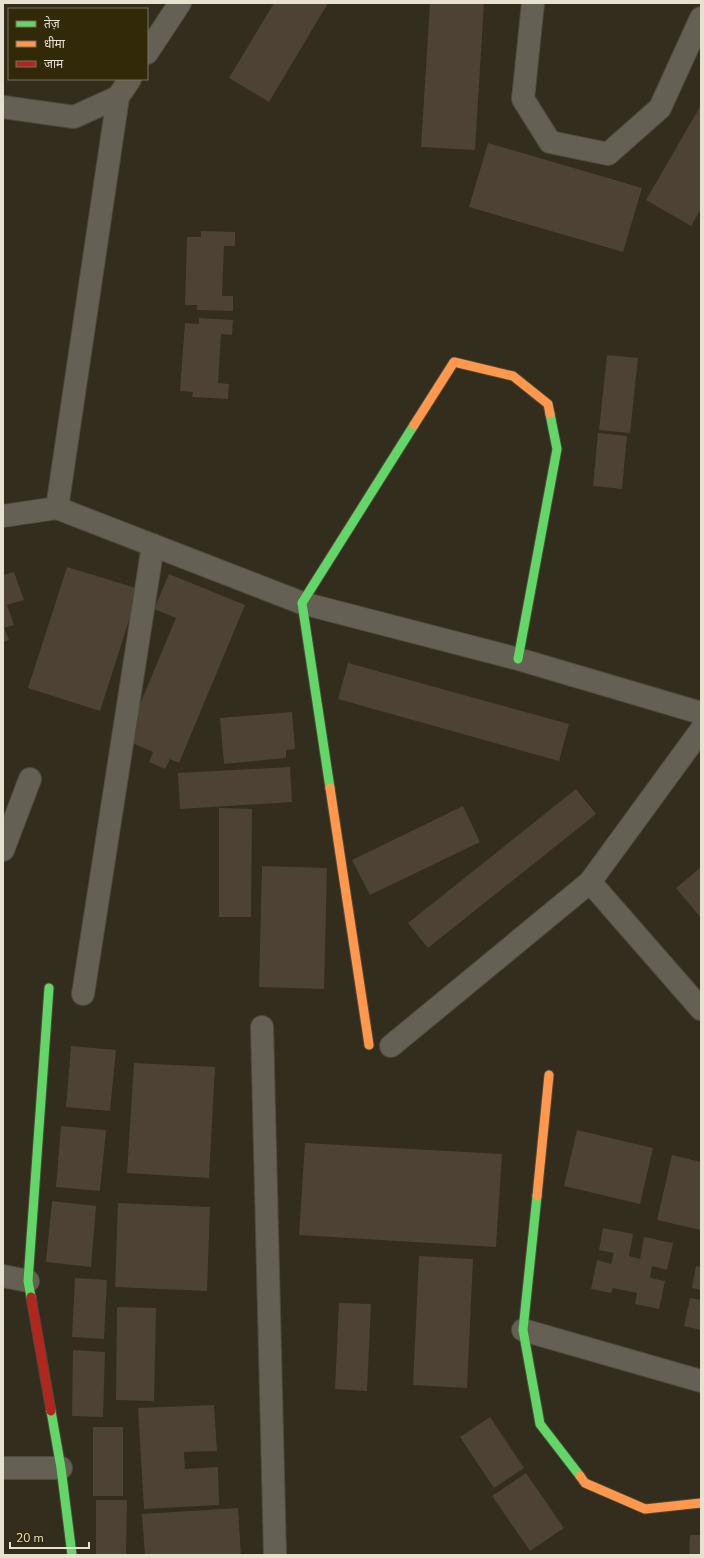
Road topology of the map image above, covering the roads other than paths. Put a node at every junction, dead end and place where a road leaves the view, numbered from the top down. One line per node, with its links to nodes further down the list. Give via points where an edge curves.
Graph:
1 (180, 3): 4 (street)
2 (533, 3): 3 (street, via 523,99 550,142 608,154 660,108)
3 (701, 18)
4 (148, 52)
5 (129, 80): 6 (street)
6 (118, 97): 7 (street, via 74,117); 8 (street)
7 (3, 107)
8 (57, 508): 9 (street); 10 (street)
9 (3, 516)
10 (153, 545): 11 (street); 19 (street)
11 (302, 603): 12 (street); 12 (street, via 454,362 513,376 548,404 557,448); 22 (street)
12 (518, 659): 13 (street)
13 (701, 713)
14 (701, 730): 17 (street)
15 (30, 779): 16 (street)
16 (3, 850)
17 (590, 882): 20 (street); 23 (street)
18 (49, 988): 26 (street)
19 (83, 994)
20 (701, 1009)
21 (262, 1027): 33 (street)
22 (369, 1044)
23 (391, 1046)
24 (549, 1075): 27 (street)
25 (3, 1276): 26 (street)
26 (28, 1281): 30 (street)
27 (523, 1330): 28 (street); 31 (street, via 540,1424 585,1483 644,1509)
28 (701, 1381)
29 (3, 1468): 30 (street)
30 (61, 1468): 32 (street)
31 (701, 1503)
32 (72, 1555)
33 (275, 1555)

